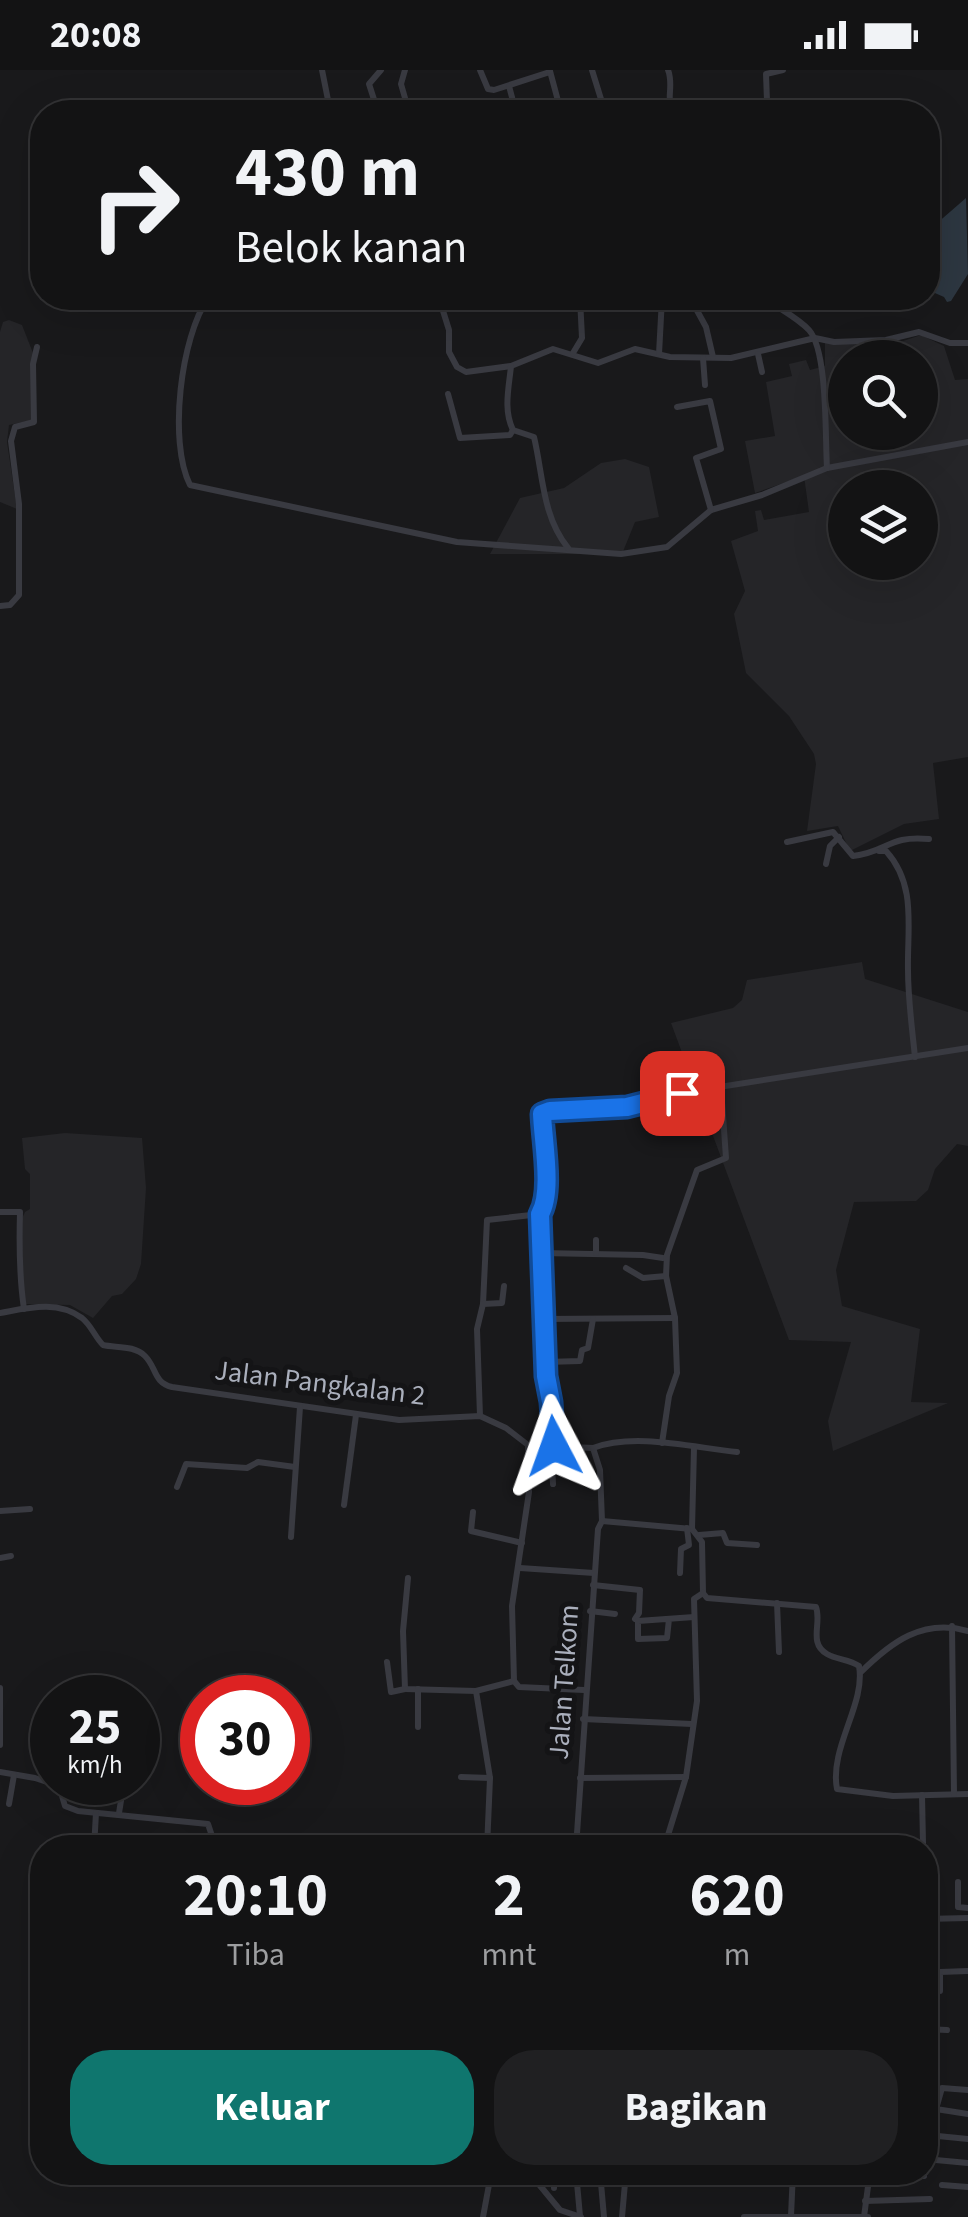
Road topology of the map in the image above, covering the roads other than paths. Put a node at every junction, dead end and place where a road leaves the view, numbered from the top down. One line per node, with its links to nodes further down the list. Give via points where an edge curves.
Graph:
1 (322, 70): 10 (street)
2 (381, 70): 11 (street, via 369,84)
3 (405, 70): 12 (street)
4 (480, 70): 9 (street, via 488,88)
5 (668, 70): 16 (street)
6 (783, 70): 17 (street, via 766,74)
7 (549, 71): 9 (street); 14 (street)
8 (595, 71): 15 (street)
9 (509, 86): 13 (street)
10 (328, 100)
11 (374, 100)
12 (406, 100)
13 (514, 100)
14 (557, 100)
15 (602, 100)
16 (669, 100)
17 (767, 100)
18 (200, 310): 41 (street, via 186,359 179,427 190,485 457,542)
19 (443, 310): 32 (street, via 457,367 466,372)
20 (581, 310): 27 (street, via 582,338)
21 (661, 310): 28 (street)
22 (697, 310): 30 (street)
23 (782, 310): 24 (street)
24 (815, 338): 25 (street, via 886,340 919,332); 29 (street); 39 (street)
25 (968, 343)
26 (37, 347): 42 (street, via 34,422 14,427 11,442 19,595)
27 (573, 353): 28 (street, via 598,363 636,349); 32 (street, via 553,349)
28 (659, 354): 31 (street)
29 (758, 354): 30 (street); 33 (street)
30 (713, 357): 31 (street)
31 (703, 358): 34 (street)
32 (510, 366): 37 (street, via 507,416)
33 (762, 372)
34 (705, 386)
35 (448, 394): 37 (street, via 460,438)
36 (676, 407): 40 (street, via 710,401 721,449 696,458)
37 (513, 430): 41 (street, via 534,437 542,489)
38 (968, 442): 39 (street)
39 (827, 468): 40 (street)
40 (711, 510): 41 (street, via 660,550)
41 (568, 549)
42 (0, 606)
43 (838, 837): 45 (street, via 833,832); 46 (street, via 852,856); 47 (street)
44 (930, 839): 46 (street, via 904,837)
45 (790, 841)
46 (879, 851): 49 (street, via 892,857 904,878)
47 (826, 864)
48 (968, 1048): 49 (street)
49 (915, 1056): 50 (street)
50 (721, 1087): 52 (street, via 627,1107 544,1112 546,1190); 58 (street, via 726,1158 697,1170)
51 (0, 1212): 61 (street, via 20,1212 16,1256)
52 (540, 1214): 54 (street); 60 (street, via 487,1220)
53 (596, 1240): 55 (street)
54 (541, 1253): 55 (street); 63 (street)
55 (596, 1254): 56 (street)
56 (663, 1258)
57 (626, 1268): 58 (street, via 644,1278)
58 (666, 1276): 64 (street)
59 (504, 1286): 60 (street, via 502,1303)
60 (483, 1304): 69 (street, via 476,1329)
61 (24, 1309): 62 (street); 67 (street, Jalan Pangkalan 2, via 55,1306 81,1318 100,1344 146,1356 164,1385)
62 (0, 1313)
63 (544, 1318): 65 (street); 66 (street)
64 (675, 1318): 65 (street); 70 (street, via 677,1374)
65 (593, 1319): 66 (street, via 580,1361)
66 (546, 1362): 72 (street)
67 (300, 1407): 68 (street, Jalan Pangkalan 2); 76 (street)
68 (356, 1415): 69 (street, Jalan Pangkalan 2); 79 (street)
69 (480, 1416): 71 (street)
70 (662, 1443): 73 (street); 74 (street)
71 (528, 1445): 72 (street); 86 (street)
72 (554, 1446): 73 (street); 77 (street)
73 (593, 1448): 83 (street)
74 (694, 1448): 75 (street); 84 (street)
75 (738, 1452)
76 (295, 1467): 78 (street, via 186,1464); 85 (street)
77 (553, 1484)
78 (177, 1487)
79 (344, 1505)
80 (30, 1510): 81 (street)
81 (0, 1511)
82 (473, 1512): 86 (street, via 471,1531)
83 (602, 1520): 84 (street); 91 (street, Jalan Telkom)
84 (693, 1531): 87 (street, via 723,1533 727,1544); 92 (street, via 681,1549); 95 (street, via 702,1542)
85 (290, 1537)
86 (522, 1543): 90 (street)
87 (757, 1544)
88 (11, 1556): 89 (street)
89 (0, 1558)
90 (520, 1568): 91 (street); 107 (street, via 512,1606)
91 (594, 1573): 94 (street, Jalan Telkom)
92 (680, 1573)
93 (408, 1578): 110 (street)
94 (593, 1586): 97 (street, Jalan Telkom); 103 (street, via 640,1590)
95 (703, 1592): 96 (street, via 710,1599); 99 (street, via 694,1598)
96 (777, 1602): 104 (street); 106 (street, via 816,1607 819,1646 854,1662)
97 (590, 1611): 98 (street); 111 (street, Jalan Telkom)
98 (615, 1614)
99 (694, 1617): 100 (street); 114 (street, via 699,1671)
100 (669, 1619): 100 (street, via 667,1638 638,1639 638,1622)
101 (952, 1626): 102 (street); 106 (street, via 905,1638); 123 (street)
102 (968, 1630)
103 (634, 1647)
104 (779, 1652)
105 (386, 1662): 110 (street, via 391,1692)
106 (860, 1674): 125 (street, via 836,1787)
107 (514, 1682): 111 (street, via 519,1688); 112 (street)
108 (0, 1688): 116 (street)
109 (418, 1688): 110 (street); 112 (street); 115 (street)
110 (406, 1689)
111 (584, 1690): 113 (street, Jalan Telkom)
112 (476, 1691): 121 (street)
113 (583, 1719): 114 (street); 122 (street, Jalan Telkom)
114 (692, 1724): 120 (street)
115 (418, 1727)
116 (0, 1745)
117 (0, 1772): 118 (street)
118 (14, 1775): 126 (street); 128 (street, via 60,1786 65,1806)
119 (460, 1777): 121 (street)
120 (686, 1777): 122 (street); 134 (street)
121 (490, 1778): 132 (street)
122 (580, 1778): 133 (street, Jalan Telkom)
123 (954, 1794): 124 (street); 125 (street)
124 (968, 1794)
125 (922, 1796): 135 (street)
126 (9, 1804)
127 (120, 1805): 129 (street)
128 (96, 1812): 129 (street); 130 (street)
129 (119, 1813): 131 (street, via 208,1824)
130 (95, 1835)
131 (212, 1835)
132 (488, 1835)
133 (577, 1835)
134 (668, 1835)
135 (923, 1835)
136 (958, 1882): 137 (street, via 958,1907)
137 (968, 1906): 138 (street)
138 (968, 1918): 139 (street)
139 (938, 1919)
140 (968, 1971): 141 (street, via 940,1972)
141 (940, 1991)
142 (938, 2030): 143 (street)
143 (947, 2030)
144 (968, 2090): 145 (street, via 942,2088)
145 (938, 2101)
146 (938, 2108): 147 (street)
147 (968, 2114)
148 (938, 2138): 149 (street)
149 (968, 2139)
150 (938, 2160): 151 (street)
151 (968, 2162)
152 (489, 2185): 164 (street)
153 (539, 2185): 165 (street, via 560,2210)
154 (577, 2185): 165 (street)
155 (601, 2185): 166 (street)
156 (625, 2185): 167 (street)
157 (792, 2185): 163 (street)
158 (868, 2185): 162 (street)
159 (942, 2185): 160 (street)
160 (968, 2187)
161 (930, 2200): 162 (street)
162 (866, 2201): 169 (street)
163 (791, 2216): 168 (street); 169 (street)
164 (483, 2217)
165 (581, 2217)
166 (604, 2217)
167 (622, 2217)
168 (744, 2217)
169 (865, 2217)

